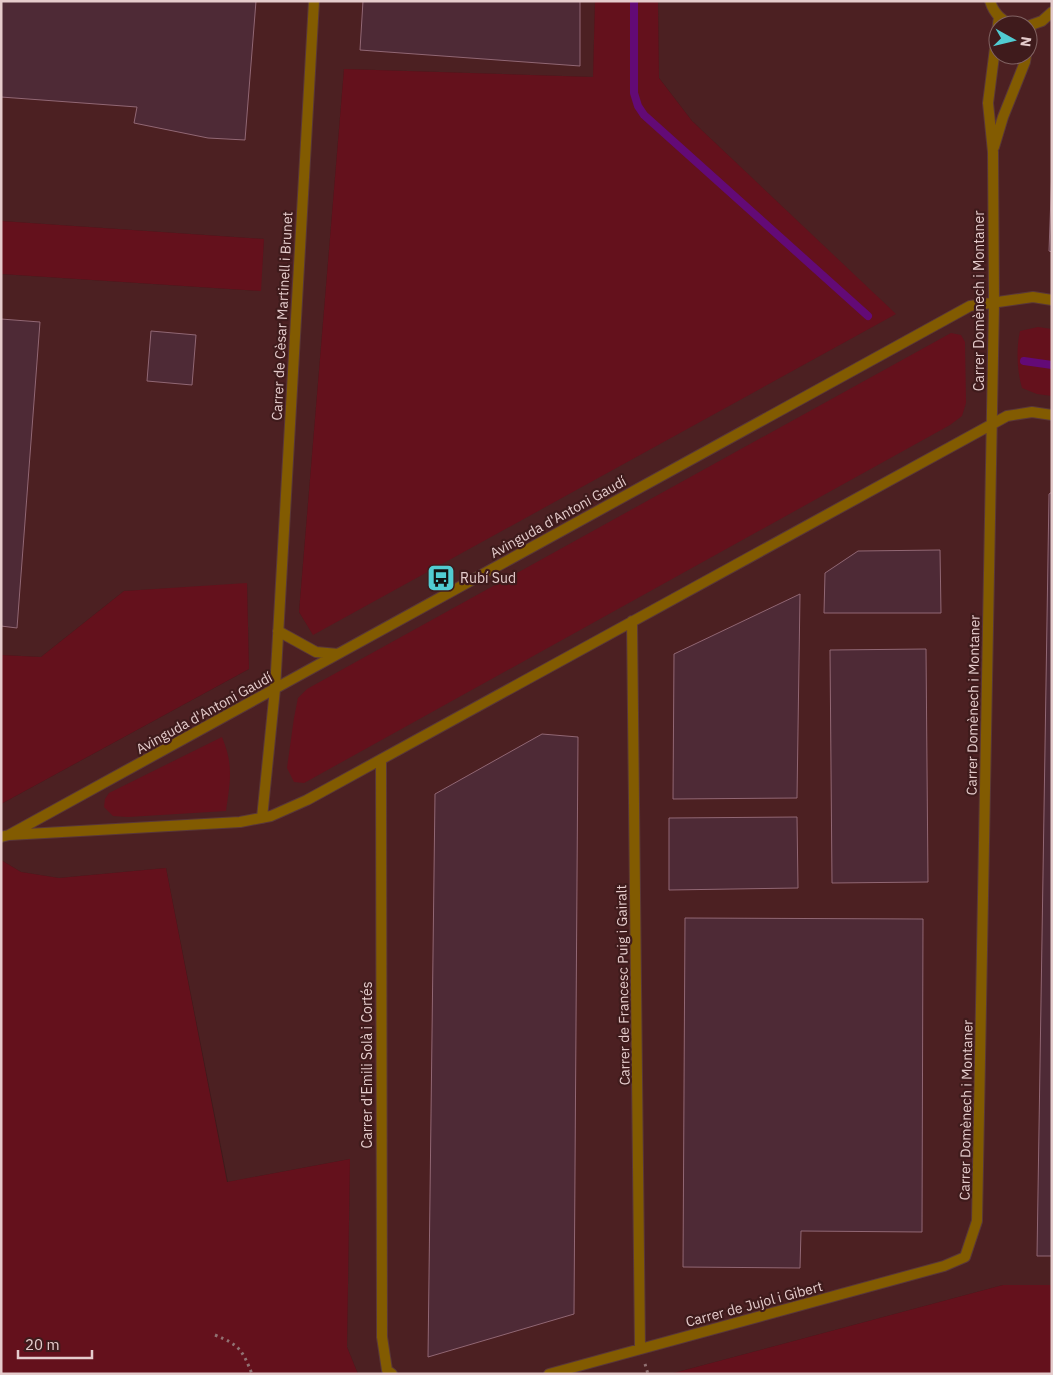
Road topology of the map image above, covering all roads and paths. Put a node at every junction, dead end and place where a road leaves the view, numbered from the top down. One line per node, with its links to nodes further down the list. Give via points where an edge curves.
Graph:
1 (314, 1): 14 (street, Carrer de Cèsar Martinell i Brunet)
2 (990, 1): 4 (street)
3 (1051, 14): 5 (street)
4 (997, 15)
5 (1038, 23)
6 (993, 65): 8 (street, Carrer Domènech i Montaner, via 988,103)
7 (1024, 65): 8 (street, Carrer Domènech i Montaner, via 1002,117)
8 (993, 152): 10 (street, Carrer Domènech i Montaner)
9 (1052, 300): 10 (street, Avinguda d'Antoni Gaudí, via 1033,297)
10 (994, 303): 12 (street, Carrer Domènech i Montaner); 15 (street, Avinguda d'Antoni Gaudí, via 970,306)
11 (1052, 415): 12 (street, Avinguda d'Antoni Gaudí, via 1032,412 1006,416)
12 (993, 423): 13 (street, Avinguda d'Antoni Gaudí); 20 (street, Carrer Domènech i Montaner, via 977,1221)
13 (632, 621): 17 (street, Avinguda d'Antoni Gaudí); 22 (street, Carrer de Francesc Puig i Gairalt)
14 (278, 632): 15 (street, via 316,652); 16 (street, Carrer de Cèsar Martinell i Brunet)
15 (338, 654): 16 (street, Avinguda d'Antoni Gaudí)
16 (275, 689): 18 (street, Carrer de Cèsar Martinell i Brunet); 19 (street, Avinguda d'Antoni Gaudí)
17 (381, 760): 18 (street, Avinguda d'Antoni Gaudí, via 307,800); 23 (street, Carrer d'Emili Solà i Cortés, via 382,1327)
18 (262, 818): 19 (street, Avinguda d'Antoni Gaudí)
19 (5, 836)
20 (965, 1257): 22 (street, Carrer de Jujol i Gibert, via 944,1266)
21 (215, 1335): 24 (path, via 232,1342 244,1354)
22 (640, 1349): 25 (street, Carrer de Jujol i Gibert)
23 (390, 1372)
24 (252, 1374)
25 (549, 1374)

